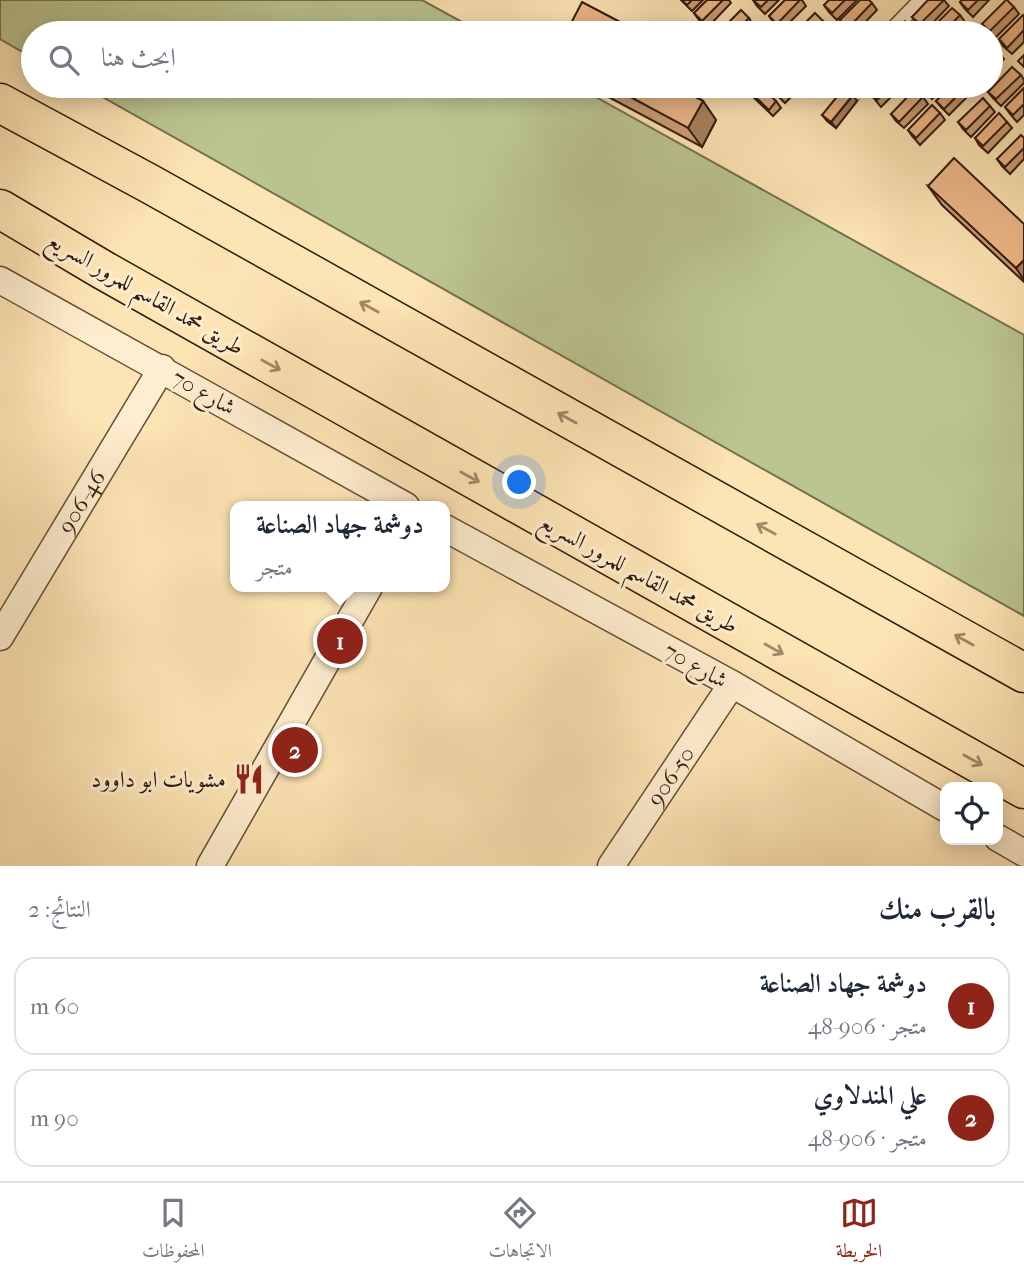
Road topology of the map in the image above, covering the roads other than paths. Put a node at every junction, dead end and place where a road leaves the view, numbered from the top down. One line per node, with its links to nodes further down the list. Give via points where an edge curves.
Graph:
1 (921, 0): 2 (lane)
2 (901, 21)
3 (0, 103): 11 (highway, one-way to 3)
4 (0, 209): 13 (highway, طريق محمد القاسم للمرور السريع, one-way to 13)
5 (0, 280): 6 (street, شارع 70)
6 (162, 368): 7 (street, شارع 70); 10 (street, 906-46)
7 (397, 501)
8 (450, 531): 12 (street, شارع 70)
9 (366, 592): 17 (street)
10 (0, 637)
11 (1024, 673)
12 (732, 684): 14 (street, شارع 70); 18 (street, 906-50)
13 (1024, 789)
14 (940, 805)
15 (1003, 841): 16 (street)
16 (1024, 853)
17 (210, 866)
18 (611, 866)

